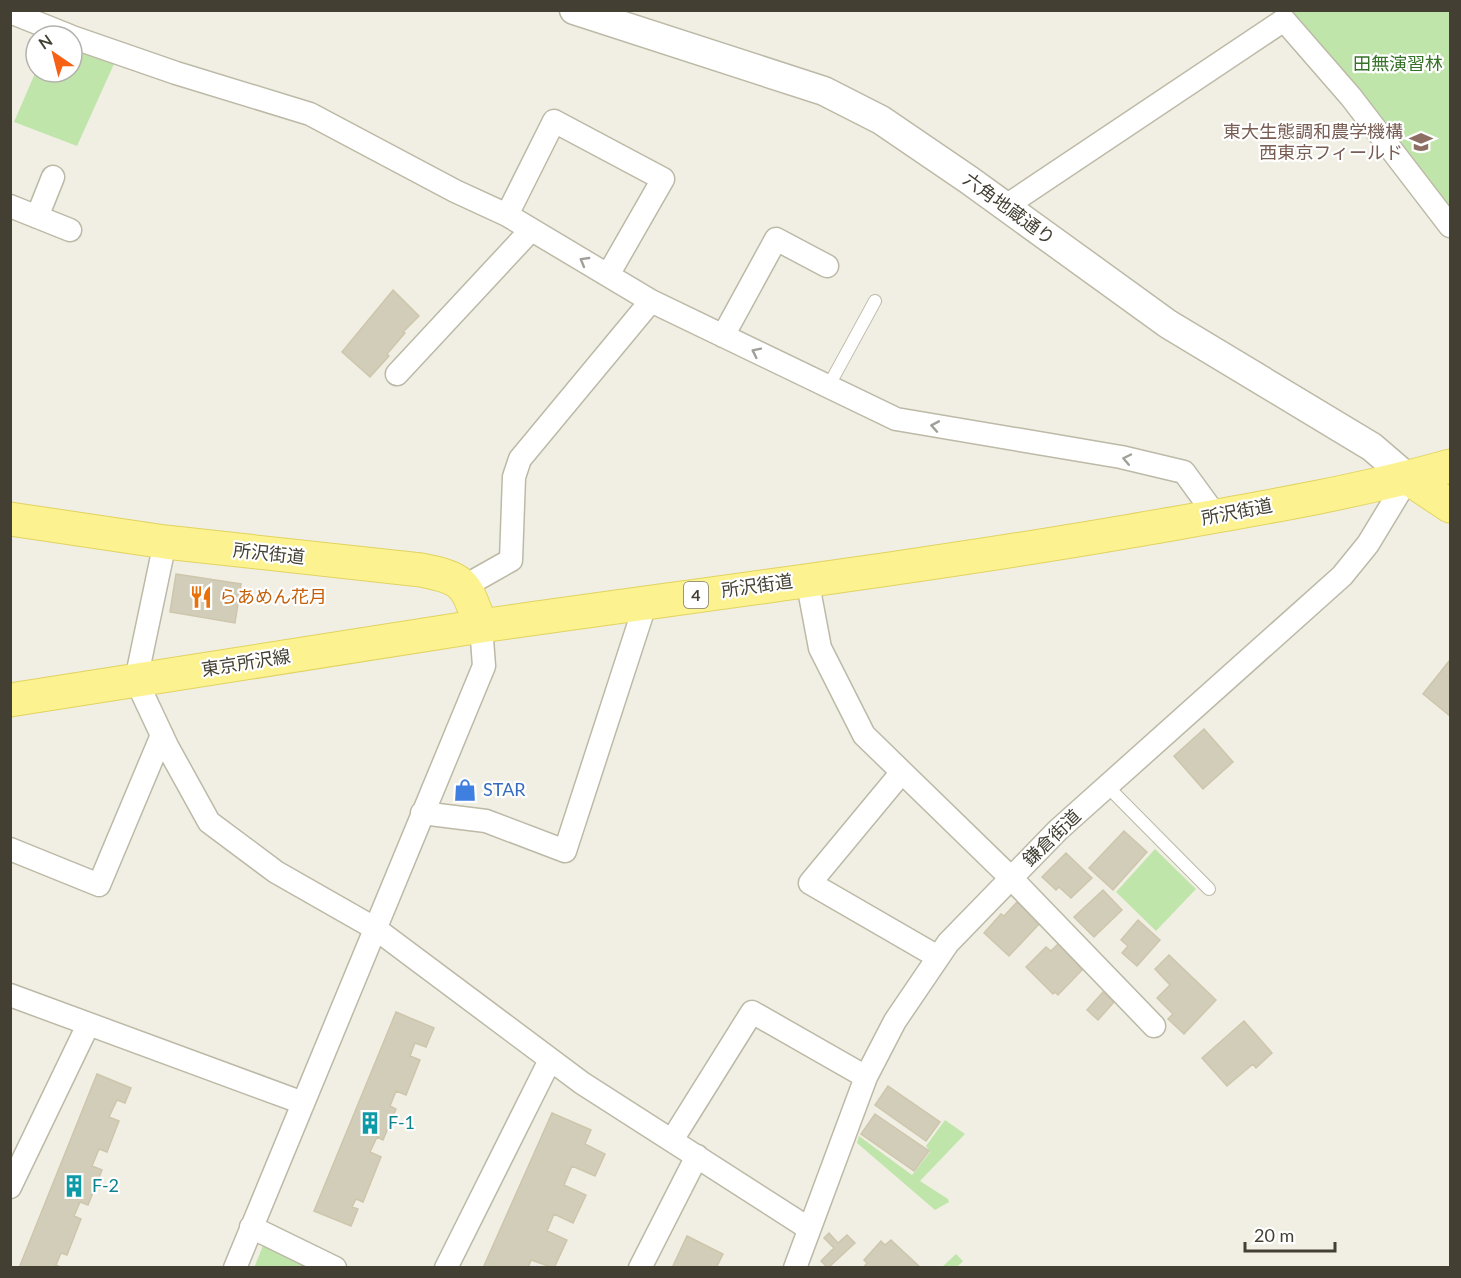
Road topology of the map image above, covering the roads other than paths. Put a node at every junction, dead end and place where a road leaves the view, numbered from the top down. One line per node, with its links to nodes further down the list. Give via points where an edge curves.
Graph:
1 (574, 10): 7 (street, 六角地蔵通り, via 824,91 881,120)
2 (10, 12): 3 (street)
3 (40, 24)
4 (84, 41): 8 (street, via 310,114)
5 (53, 177): 9 (street)
6 (10, 206): 9 (street)
7 (1006, 206): 10 (street, via 1284,20 1351,97); 21 (street, 六角地蔵通り, via 1168,324 1372,447)
8 (507, 215): 12 (street); 14 (street, via 554,122 663,179)
9 (37, 216): 11 (street)
10 (1450, 225)
11 (70, 230)
12 (531, 230): 14 (street, one-way to 12); 18 (street)
13 (828, 266): 17 (street, via 776,239)
14 (608, 275): 15 (street)
15 (651, 301): 17 (street); 27 (street, via 520,459 514,477 511,560)
16 (875, 301): 19 (lane)
17 (723, 336): 19 (street, one-way to 17)
18 (397, 374)
19 (828, 387): 23 (street, one-way to 19, via 1184,472 1121,457 896,419)
20 (1450, 466): 21 (main road, 4)
21 (1408, 478): 22 (main road); 23 (main road, 所沢街道 / 4); 34 (street, 鎌倉街道, via 1368,544 1342,576)
22 (1450, 506)
23 (1216, 516): 26 (main road, 所沢街道 / 4, via 1036,547)
24 (10, 519): 25 (main road, 所沢街道)
25 (165, 542): 27 (main road, 所沢街道, via 421,570 446,575); 30 (street)
26 (807, 579): 28 (main road, 所沢街道 / 4); 33 (street, via 820,648 864,735)
27 (465, 586): 29 (main road)
28 (646, 603): 29 (main road, 所沢街道 / 4); 35 (street, via 565,851 486,821)
29 (481, 626): 30 (main road, 東京所沢線 / 4); 35 (street, via 484,666)
30 (136, 680): 31 (main road, 東京所沢線 / 4); 32 (street)
31 (10, 700)
32 (162, 735): 36 (street, via 99,885); 39 (street, via 209,822 276,872)
33 (902, 772): 37 (street); 40 (street, via 810,883)
34 (1107, 786): 37 (street, 鎌倉街道); 38 (lane)
35 (422, 813): 39 (street)
36 (10, 849)
37 (1011, 878): 40 (street, 鎌倉街道); 43 (street)
38 (1209, 889)
39 (376, 929): 44 (street); 46 (street)
40 (938, 957): 45 (street, 鎌倉街道, via 895,1022 883,1061)
41 (10, 995): 42 (street)
42 (88, 1025): 46 (street); 49 (street)
43 (1154, 1026)
44 (550, 1060): 47 (street); 54 (street)
45 (867, 1077): 47 (street, via 752,1012); 51 (street, 鎌倉街道, via 847,1149)
46 (303, 1103): 50 (street)
47 (672, 1140): 48 (street)
48 (697, 1156): 51 (street); 55 (street)
49 (10, 1186)
50 (251, 1227): 52 (street); 53 (street)
51 (808, 1228): 56 (street, 鎌倉街道)
52 (235, 1268)
53 (335, 1268)
54 (446, 1268)
55 (640, 1268)
56 (795, 1268)

